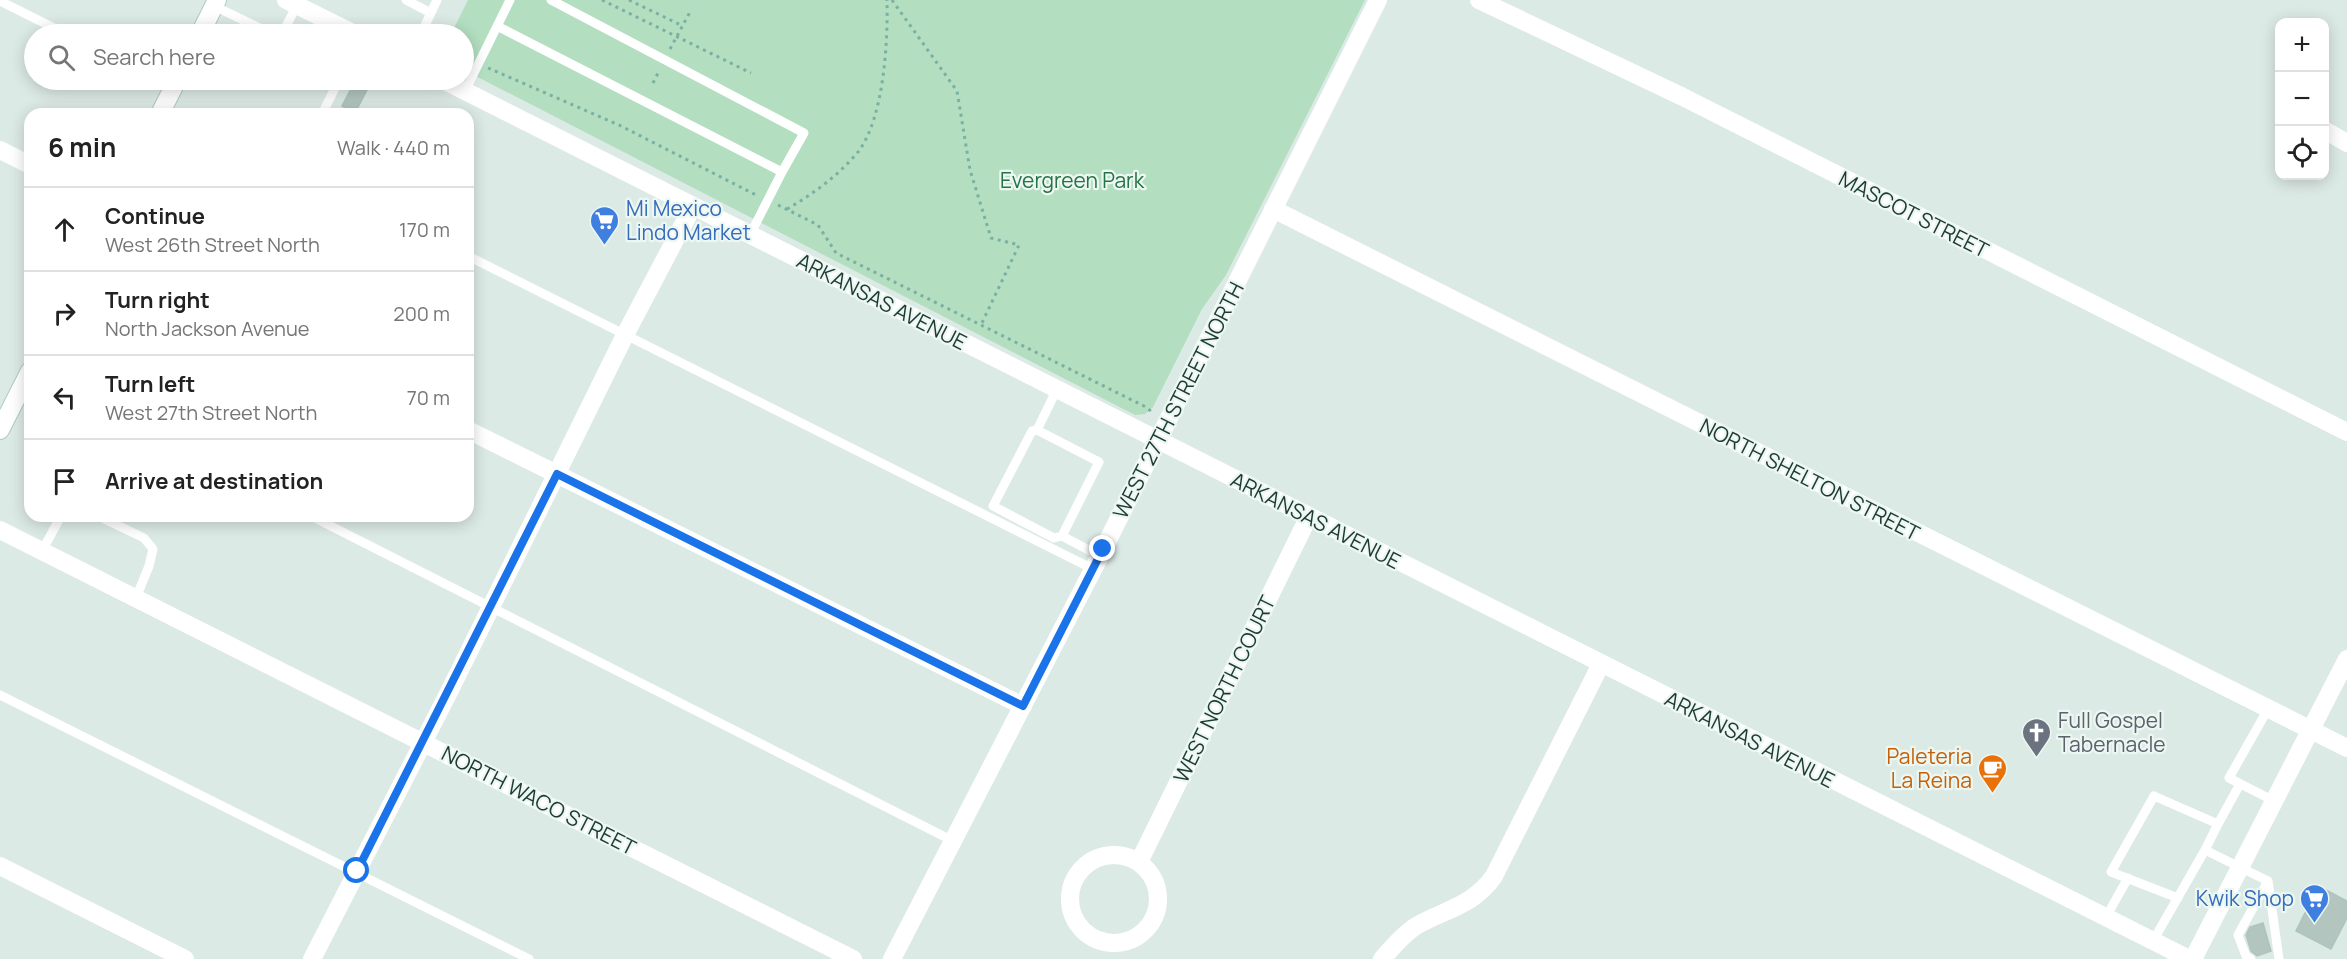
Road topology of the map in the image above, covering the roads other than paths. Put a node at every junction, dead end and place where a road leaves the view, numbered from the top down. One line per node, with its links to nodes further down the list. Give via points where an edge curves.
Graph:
1 (406, 0): 10 (lane)
2 (437, 0): 10 (lane)
3 (510, 0): 18 (lane)
4 (551, 0): 29 (lane, via 804,133)
5 (1378, 0): 31 (street, WEST 27TH STREET NORTH)
6 (1479, 0): 39 (street, MASCOT STREET, via 1681,96)
7 (0, 1): 12 (lane)
8 (215, 3): 11 (lane); 13 (street)
9 (292, 3): 15 (lane); 16 (street)
10 (431, 13): 17 (lane)
11 (246, 22): 14 (lane)
12 (46, 24)
13 (205, 24)
14 (250, 24)
15 (285, 24)
16 (334, 24)
17 (426, 24)
18 (497, 26): 19 (lane); 29 (lane)
19 (474, 73)
20 (173, 90): 23 (street)
21 (334, 90): 24 (lane)
22 (465, 91): 30 (street, ARKANSAS AVENUE)
23 (167, 108)
24 (325, 108)
25 (2329, 132): 26 (street)
26 (2347, 143)
27 (0, 150): 28 (street)
28 (24, 162)
29 (782, 172): 32 (lane)
30 (693, 206): 32 (street, ARKANSAS AVENUE); 34 (street)
31 (1273, 209): 41 (street, WEST 27TH STREET NORTH); 57 (street, NORTH SHELTON STREET)
32 (750, 235): 36 (street, ARKANSAS AVENUE)
33 (474, 259): 34 (lane)
34 (626, 333): 42 (street); 50 (lane)
35 (24, 383): 37 (street)
36 (1057, 389): 38 (lane); 41 (street, ARKANSAS AVENUE)
37 (0, 430)
38 (1037, 430): 48 (lane, via 1099,462); 48 (lane, via 1032,431 993,506 1054,538)
39 (2347, 432)
40 (474, 433): 42 (street)
41 (1158, 440): 43 (street, ARKANSAS AVENUE); 50 (street, WEST 27TH STREET NORTH)
42 (557, 474): 52 (street); 56 (street)
43 (1309, 516): 54 (street, ARKANSAS AVENUE); 66 (street, WEST NORTH COURT)
44 (58, 522): 49 (lane)
45 (111, 522): 51 (lane, via 144,538 153,549)
46 (323, 522): 52 (lane)
47 (0, 530): 49 (street, NORTH WACO STREET)
48 (1062, 536): 50 (lane)
49 (42, 550): 51 (street, NORTH WACO STREET)
50 (1097, 563): 56 (street, WEST 27TH STREET NORTH)
51 (136, 598): 59 (street, NORTH WACO STREET)
52 (491, 607): 59 (street); 64 (lane)
53 (2347, 659): 58 (street)
54 (1601, 664): 73 (street, ARKANSAS AVENUE); 80 (street, via 1483,892 1416,926)
55 (0, 695): 69 (lane)
56 (1023, 706): 64 (street, WEST 27TH STREET NORTH)
57 (2268, 709): 58 (street, NORTH SHELTON STREET); 61 (lane, via 2229,778)
58 (2310, 730): 60 (street, NORTH SHELTON STREET); 62 (street)
59 (423, 742): 69 (street); 78 (street, NORTH WACO STREET)
60 (2347, 748)
61 (2240, 784): 62 (lane); 63 (lane)
62 (2274, 801): 68 (street)
63 (2218, 824): 65 (lane); 70 (lane, via 2154,796 2111,872)
64 (953, 842): 79 (street, WEST 27TH STREET NORTH)
65 (2205, 850): 68 (lane); 72 (lane)
66 (1139, 862): 66 (street, via 1149,872 1158,898 1150,924 1134,937 1114,943 1086,934 1071,908 1074,879 1096,858 1126,856)
67 (0, 866): 75 (street)
68 (2241, 866): 71 (lane); 81 (street)
69 (357, 871): 76 (street); 77 (lane)
70 (2127, 879): 72 (lane); 73 (lane)
71 (2268, 880): 82 (lane, via 2238,935); 83 (lane)
72 (2178, 898): 74 (lane)
73 (2106, 917): 74 (street, ARKANSAS AVENUE)
74 (2153, 941): 81 (street, ARKANSAS AVENUE)
75 (184, 959)
76 (312, 959)
77 (529, 959)
78 (853, 959)
79 (892, 959)
80 (1382, 959)
81 (2191, 959)
82 (2251, 959)
83 (2278, 959)

